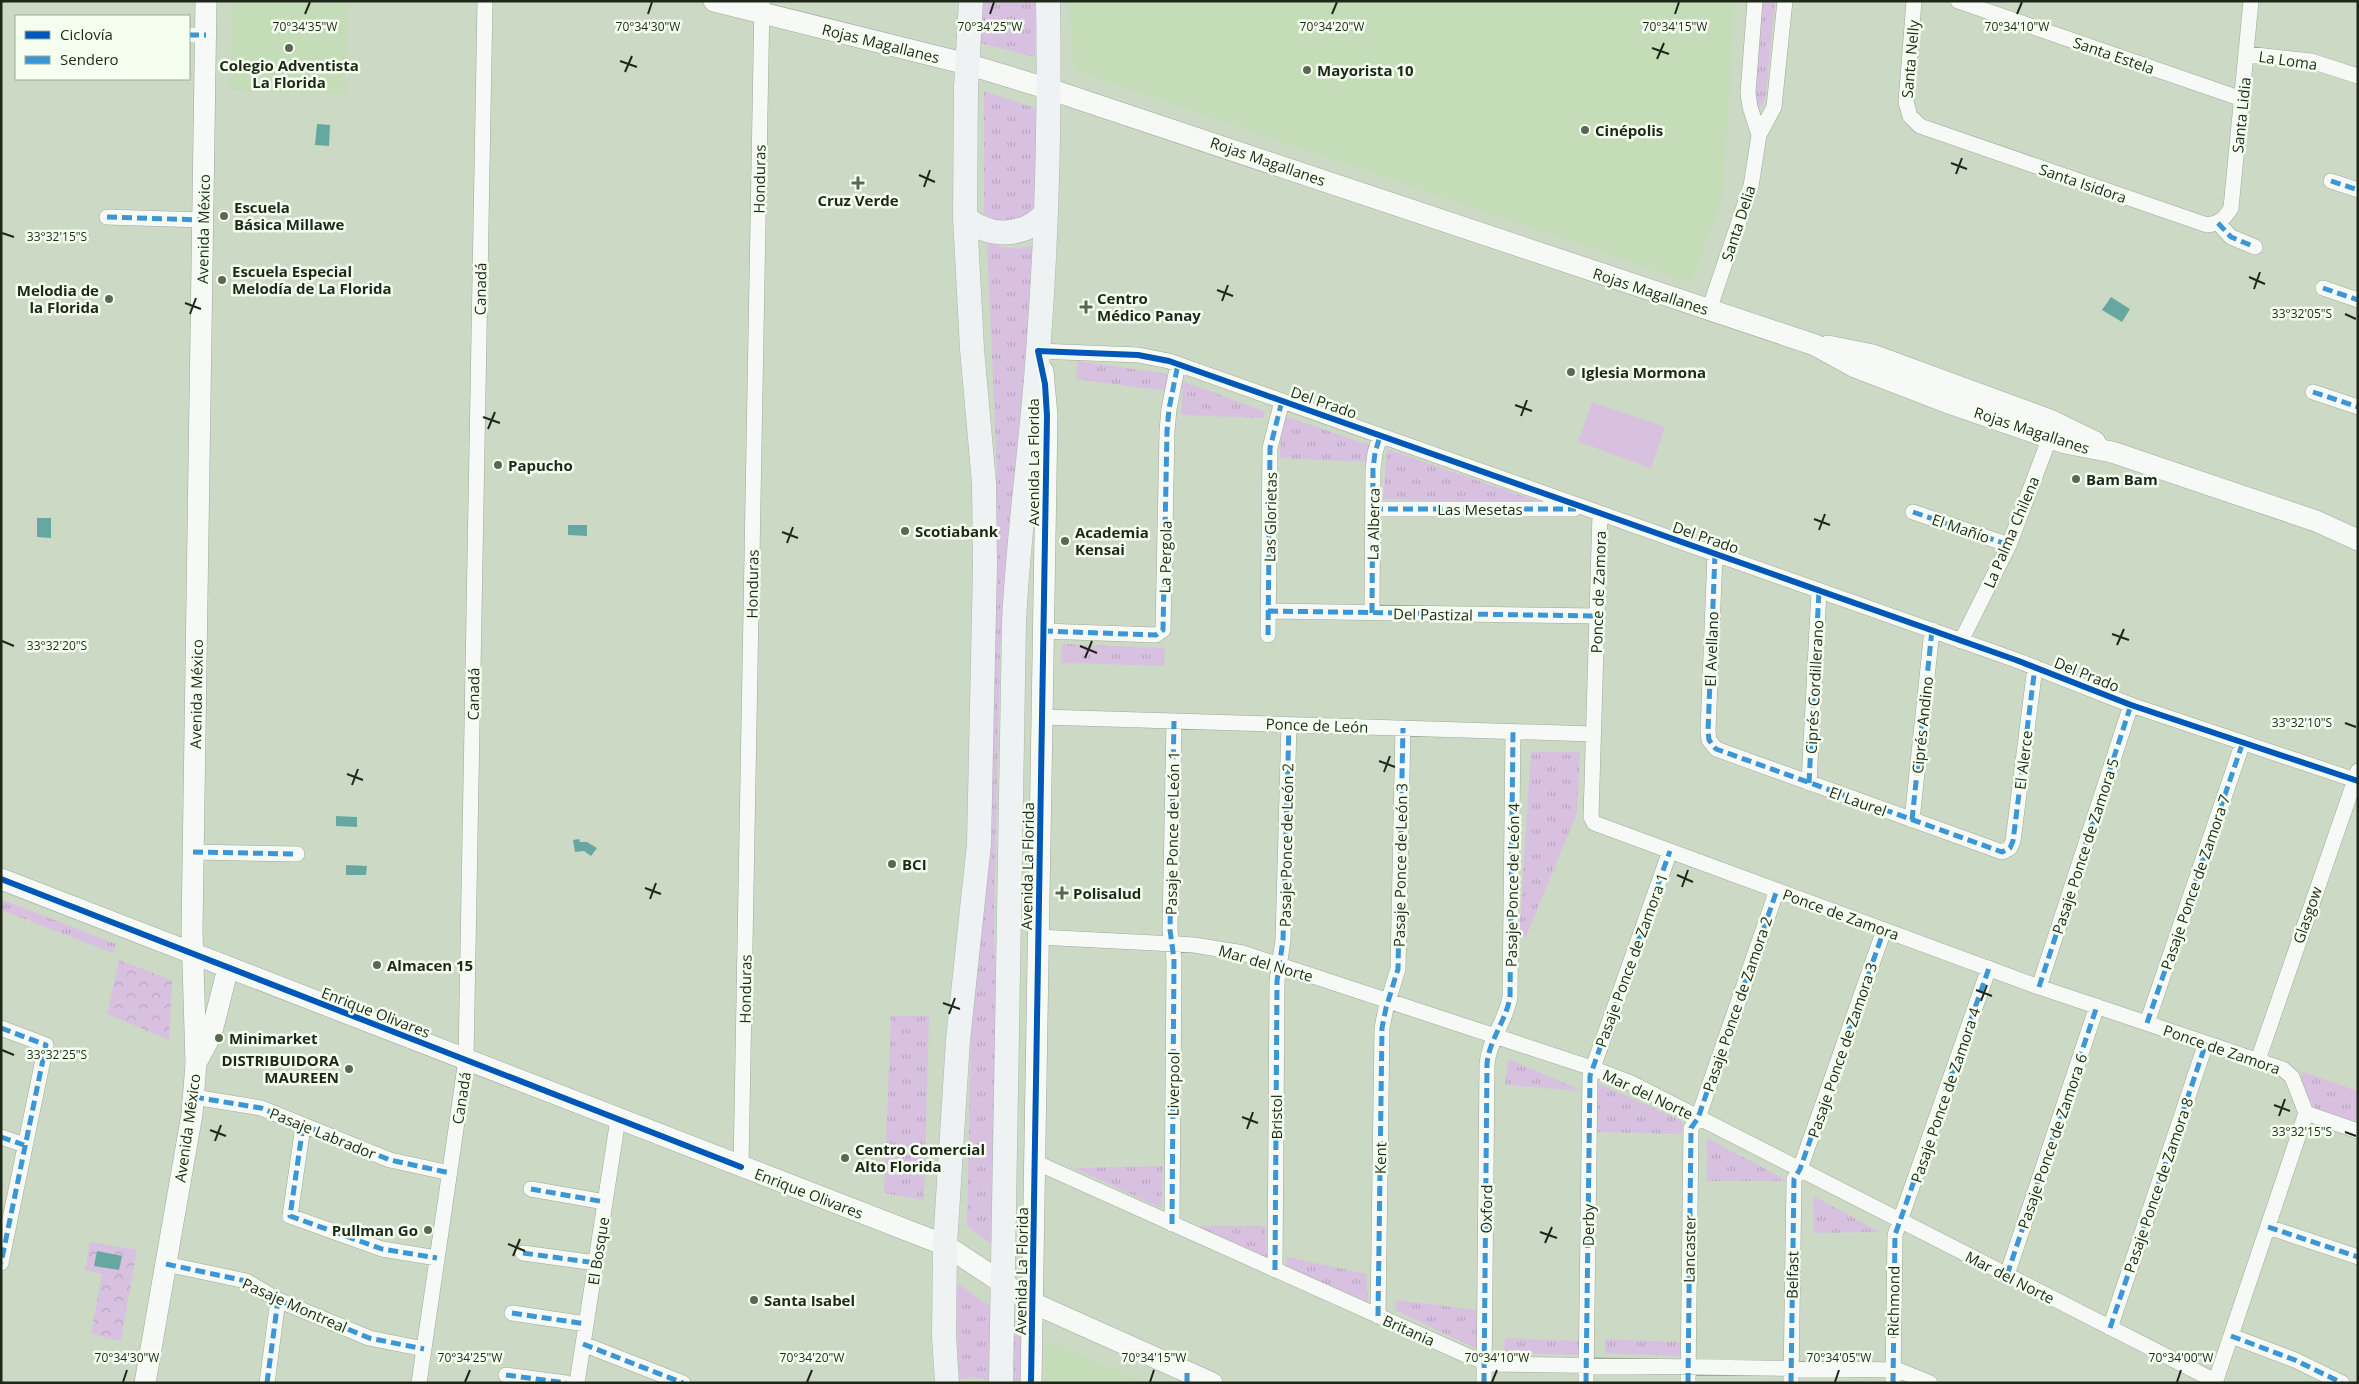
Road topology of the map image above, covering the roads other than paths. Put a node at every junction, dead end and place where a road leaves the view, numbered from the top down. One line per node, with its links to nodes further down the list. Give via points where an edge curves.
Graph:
1 (206, 1): 12 (street, Avenida México)
2 (485, 1): 87 (street, Canadá)
3 (714, 1): 11 (street, Rojas Magallanes)
4 (971, 1): 14 (main road)
5 (1048, 1): 16 (main road, Avenida La Florida)
6 (1755, 1): 19 (street, via 1748,93)
7 (1785, 1): 19 (street, Santa Delia, via 1777,92 1770,118)
8 (1914, 1): 18 (street, Santa Nelly, via 1906,95)
9 (1958, 1): 17 (street, Santa Estela)
10 (2251, 1): 13 (street, Santa Lidia)
11 (762, 7): 14 (street, Rojas Magallanes); 100 (street, Honduras)
12 (197, 35): 25 (street, Avenida México)
13 (2247, 54): 15 (street, La Loma, via 2311,61); 17 (street, Santa Lidia)
14 (966, 64): 16 (street, Rojas Magallanes); 24 (main road)
15 (2358, 76)
16 (1049, 89): 22 (main road, Avenida La Florida); 30 (street, Rojas Magallanes)
17 (2242, 99): 26 (street, Santa Lidia, via 2232,200 2227,215)
18 (1910, 116): 26 (street, Santa Isidora, via 1927,130 2202,224)
19 (1760, 135): 30 (street, Santa Delia, via 1751,186)
20 (2331, 181): 21 (street)
21 (2358, 190)
22 (1044, 214): 24 (main road, via 1026,228 1002,233 985,230); 31 (main road, Avenida La Florida)
23 (107, 217): 25 (street)
24 (965, 217): 108 (main road, via 984,483 981,787 976,883 954,1094)
25 (203, 220): 69 (street, Avenida México)
26 (2218, 223): 27 (street, via 2231,237)
27 (2255, 247)
28 (2323, 288): 29 (street)
29 (2358, 300)
30 (1709, 310): 36 (street, Rojas Magallanes, via 1814,345 1873,355)
31 (1038, 351): 32 (street, Del Prado, via 1138,355); 51 (street, Avenida La Florida, via 1047,416); 117 (main road, Avenida La Florida, via 1014,623)
32 (1178, 364): 34 (street, Del Prado); 51 (street, La Pergola, via 1167,431 1163,630 1156,635)
33 (2313, 392): 35 (street)
34 (1282, 401): 37 (street, Del Prado); 47 (street, Las Glorietas, via 1270,448)
35 (2358, 407)
36 (2053, 430): 41 (street, Rojas Magallanes); 44 (street, La Palma Chilena)
37 (1380, 436): 38 (street, La Alberca, via 1374,461); 39 (street, Del Prado)
38 (1373, 508): 39 (street, Las Mesetas); 48 (street, La Alberca)
39 (1594, 511): 45 (street, Del Prado); 49 (street, Ponce de Zamora)
40 (1913, 512): 44 (street, El Mañío)
41 (2316, 521): 42 (street, Rojas Magallanes); 43 (street, Rojas Magallanes)
42 (2358, 529)
43 (2358, 540)
44 (2009, 545): 53 (street, La Palma Chilena)
45 (1715, 554): 46 (street, Del Prado); 63 (street, El Avellano, via 1708,731)
46 (1819, 591): 50 (street, Del Prado); 65 (street, Ciprés Cordillerano)
47 (1268, 611): 48 (street, Del Pastizal); 52 (street, Las Glorietas)
48 (1372, 613): 49 (street, Del Pastizal)
49 (1597, 616): 61 (street, Ponce de Zamora)
50 (1932, 630): 53 (street, Del Prado); 66 (street, Ciprés Andino)
51 (1043, 631): 56 (street, Avenida La Florida)
52 (1268, 635)
53 (1961, 641): 54 (street, Del Prado)
54 (2035, 667): 55 (street, Del Prado); 68 (street, El Alerce, via 2013,841)
55 (2131, 705): 62 (street, Del Prado); 80 (street, Pasaje Ponce de Zamora 5)
56 (1042, 716): 57 (street, Ponce de León); 74 (street, Avenida La Florida)
57 (1174, 721): 58 (street, Ponce de León); 75 (street, Pasaje Ponce de León 1)
58 (1289, 724): 59 (street, Ponce de León); 77 (street, Pasaje Ponce de León 2, via 1283,940)
59 (1403, 728): 60 (street, Ponce de León); 81 (street, Pasaje Ponce de León 3, via 1399,958)
60 (1513, 732): 61 (street, Ponce de León); 85 (street, Pasaje Ponce de León 4, via 1510,997)
61 (1593, 734): 67 (street, Ponce de Zamora, via 1592,821)
62 (2243, 742): 64 (street, Del Prado); 83 (street, Pasaje Ponce de Zamora 7)
63 (1711, 744): 65 (street, El Laurel, via 1722,752)
64 (2356, 777): 88 (street, Glasgow)
65 (1809, 783): 66 (street, El Laurel)
66 (1912, 820): 68 (street, El Laurel, via 1997,851)
67 (1670, 851): 72 (street, Ponce de Zamora); 90 (street, Pasaje Ponce de Zamora 1)
68 (2007, 851)
69 (193, 852): 70 (street); 76 (street, Avenida México)
70 (297, 854)
71 (1, 880): 76 (street, Enrique Olivares)
72 (1776, 890): 73 (street, Ponce de Zamora); 93 (street, Pasaje Ponce de Zamora 2)
73 (1884, 930): 79 (street, Ponce de Zamora); 101 (street, Pasaje Ponce de Zamora 3)
74 (1038, 937): 75 (street, Mar del Norte); 99 (street, Avenida La Florida)
75 (1172, 944): 77 (street, Mar del Norte, via 1230,950); 106 (street, Liverpool)
76 (192, 954): 78 (street, Enrique Olivares); 89 (street, Avenida México)
77 (1279, 965): 81 (street, Mar del Norte); 115 (street, Bristol)
78 (228, 968): 87 (street, Enrique Olivares); 89 (street, via 211,1035)
79 (1989, 968): 80 (street, Ponce de Zamora); 105 (street, Pasaje Ponce de Zamora 4)
80 (2039, 987): 82 (street, Ponce de Zamora)
81 (1389, 1001): 85 (street, Mar del Norte); 121 (street, Kent, via 1382,1028)
82 (2097, 1006): 83 (street, Ponce de Zamora); 116 (street, Pasaje Ponce de Zamora 6)
83 (2147, 1023): 86 (street, Ponce de Zamora)
84 (1, 1028): 98 (street, via 46,1045)
85 (1496, 1036): 90 (street, Mar del Norte); 127 (street, Oxford, via 1487,1064)
86 (2206, 1042): 88 (street, Ponce de Zamora); 123 (street, Pasaje Ponce de Zamora 8)
87 (466, 1060): 94 (street, Enrique Olivares); 102 (street, Canadá)
88 (2258, 1060): 92 (street, Ponce de Zamora, via 2287,1072 2295,1082)
89 (196, 1063): 91 (street, Avenida México)
90 (1592, 1068): 93 (street, Mar del Norte, via 1631,1083); 128 (street, Derby, via 1589,1086)
91 (194, 1097): 95 (street, Pasaje Labrador, via 261,1108); 114 (street, Avenida México)
92 (2306, 1113): 96 (street); 107 (street)
93 (1698, 1118): 101 (street, Mar del Norte); 129 (street, Lancaster, via 1693,1123 1691,1134)
94 (618, 1119): 100 (street, Enrique Olivares); 104 (street, El Bosque)
95 (303, 1126): 102 (street, Pasaje Labrador, via 390,1160); 111 (street, via 290,1216 382,1250)
96 (2358, 1130)
97 (1, 1137): 98 (street)
98 (24, 1146): 112 (street)
99 (1035, 1162): 106 (street, Britania); 119 (street, Avenida La Florida)
100 (742, 1167): 108 (street, Enrique Olivares)
101 (1800, 1170): 105 (street, Mar del Norte); 131 (street, Belfast, via 1793,1183)
102 (450, 1173): 111 (street, Canadá)
103 (531, 1189): 104 (street)
104 (605, 1202): 113 (street, El Bosque)
105 (1902, 1221): 116 (street, Mar del Norte); 132 (street, Richmond, via 1894,1244)
106 (1172, 1224): 115 (street, Britania)
107 (2268, 1227): 110 (street); 124 (street)
108 (945, 1245): 117 (street, Enrique Olivares); 134 (main road)
109 (523, 1253): 113 (street)
110 (2358, 1257)
111 (437, 1258): 126 (street, Canadá)
112 (1, 1263)
113 (596, 1263): 122 (street, El Bosque)
114 (166, 1264): 118 (street, Pasaje Montreal, via 246,1281); 136 (street, Avenida México)
115 (1275, 1270): 121 (street, Britania)
116 (2007, 1275): 123 (street, Mar del Norte)
117 (1003, 1284): 119 (street, Enrique Olivares); 142 (main road, Avenida La Florida)
118 (278, 1300): 126 (street, Pasaje Montreal, via 369,1338); 137 (street)
119 (1033, 1303): 133 (street, Enrique Olivares); 143 (street, Avenida La Florida)
120 (512, 1313): 122 (street)
121 (1378, 1316): 127 (street, Britania)
122 (586, 1324): 125 (street, El Bosque)
123 (2110, 1328): 135 (street, Mar del Norte)
124 (2231, 1336): 135 (street); 149 (street, via 2295,1360)
125 (583, 1344): 140 (street, El Bosque); 141 (street)
126 (424, 1349): 138 (street, Canadá)
127 (1484, 1362): 128 (street, Britania); 145 (street, Oxford)
128 (1586, 1366): 129 (street, Britania); 146 (street, Derby)
129 (1688, 1367): 131 (street, Britania); 147 (street, Lancaster)
130 (506, 1375): 139 (street)
131 (1791, 1376): 132 (street, Britania)
132 (1893, 1376): 148 (street, Britania, via 1903,1371)
133 (1187, 1377): 144 (street, Enrique Olivares)
134 (945, 1379)
135 (2215, 1382)
136 (145, 1383)
137 (267, 1383)
138 (419, 1383)
139 (566, 1383)
140 (577, 1383)
141 (683, 1383)
142 (1001, 1383)
143 (1031, 1383)
144 (1212, 1383)
145 (1484, 1383)
146 (1586, 1383)
147 (1688, 1383)
148 (1930, 1383)
149 (2342, 1383)

